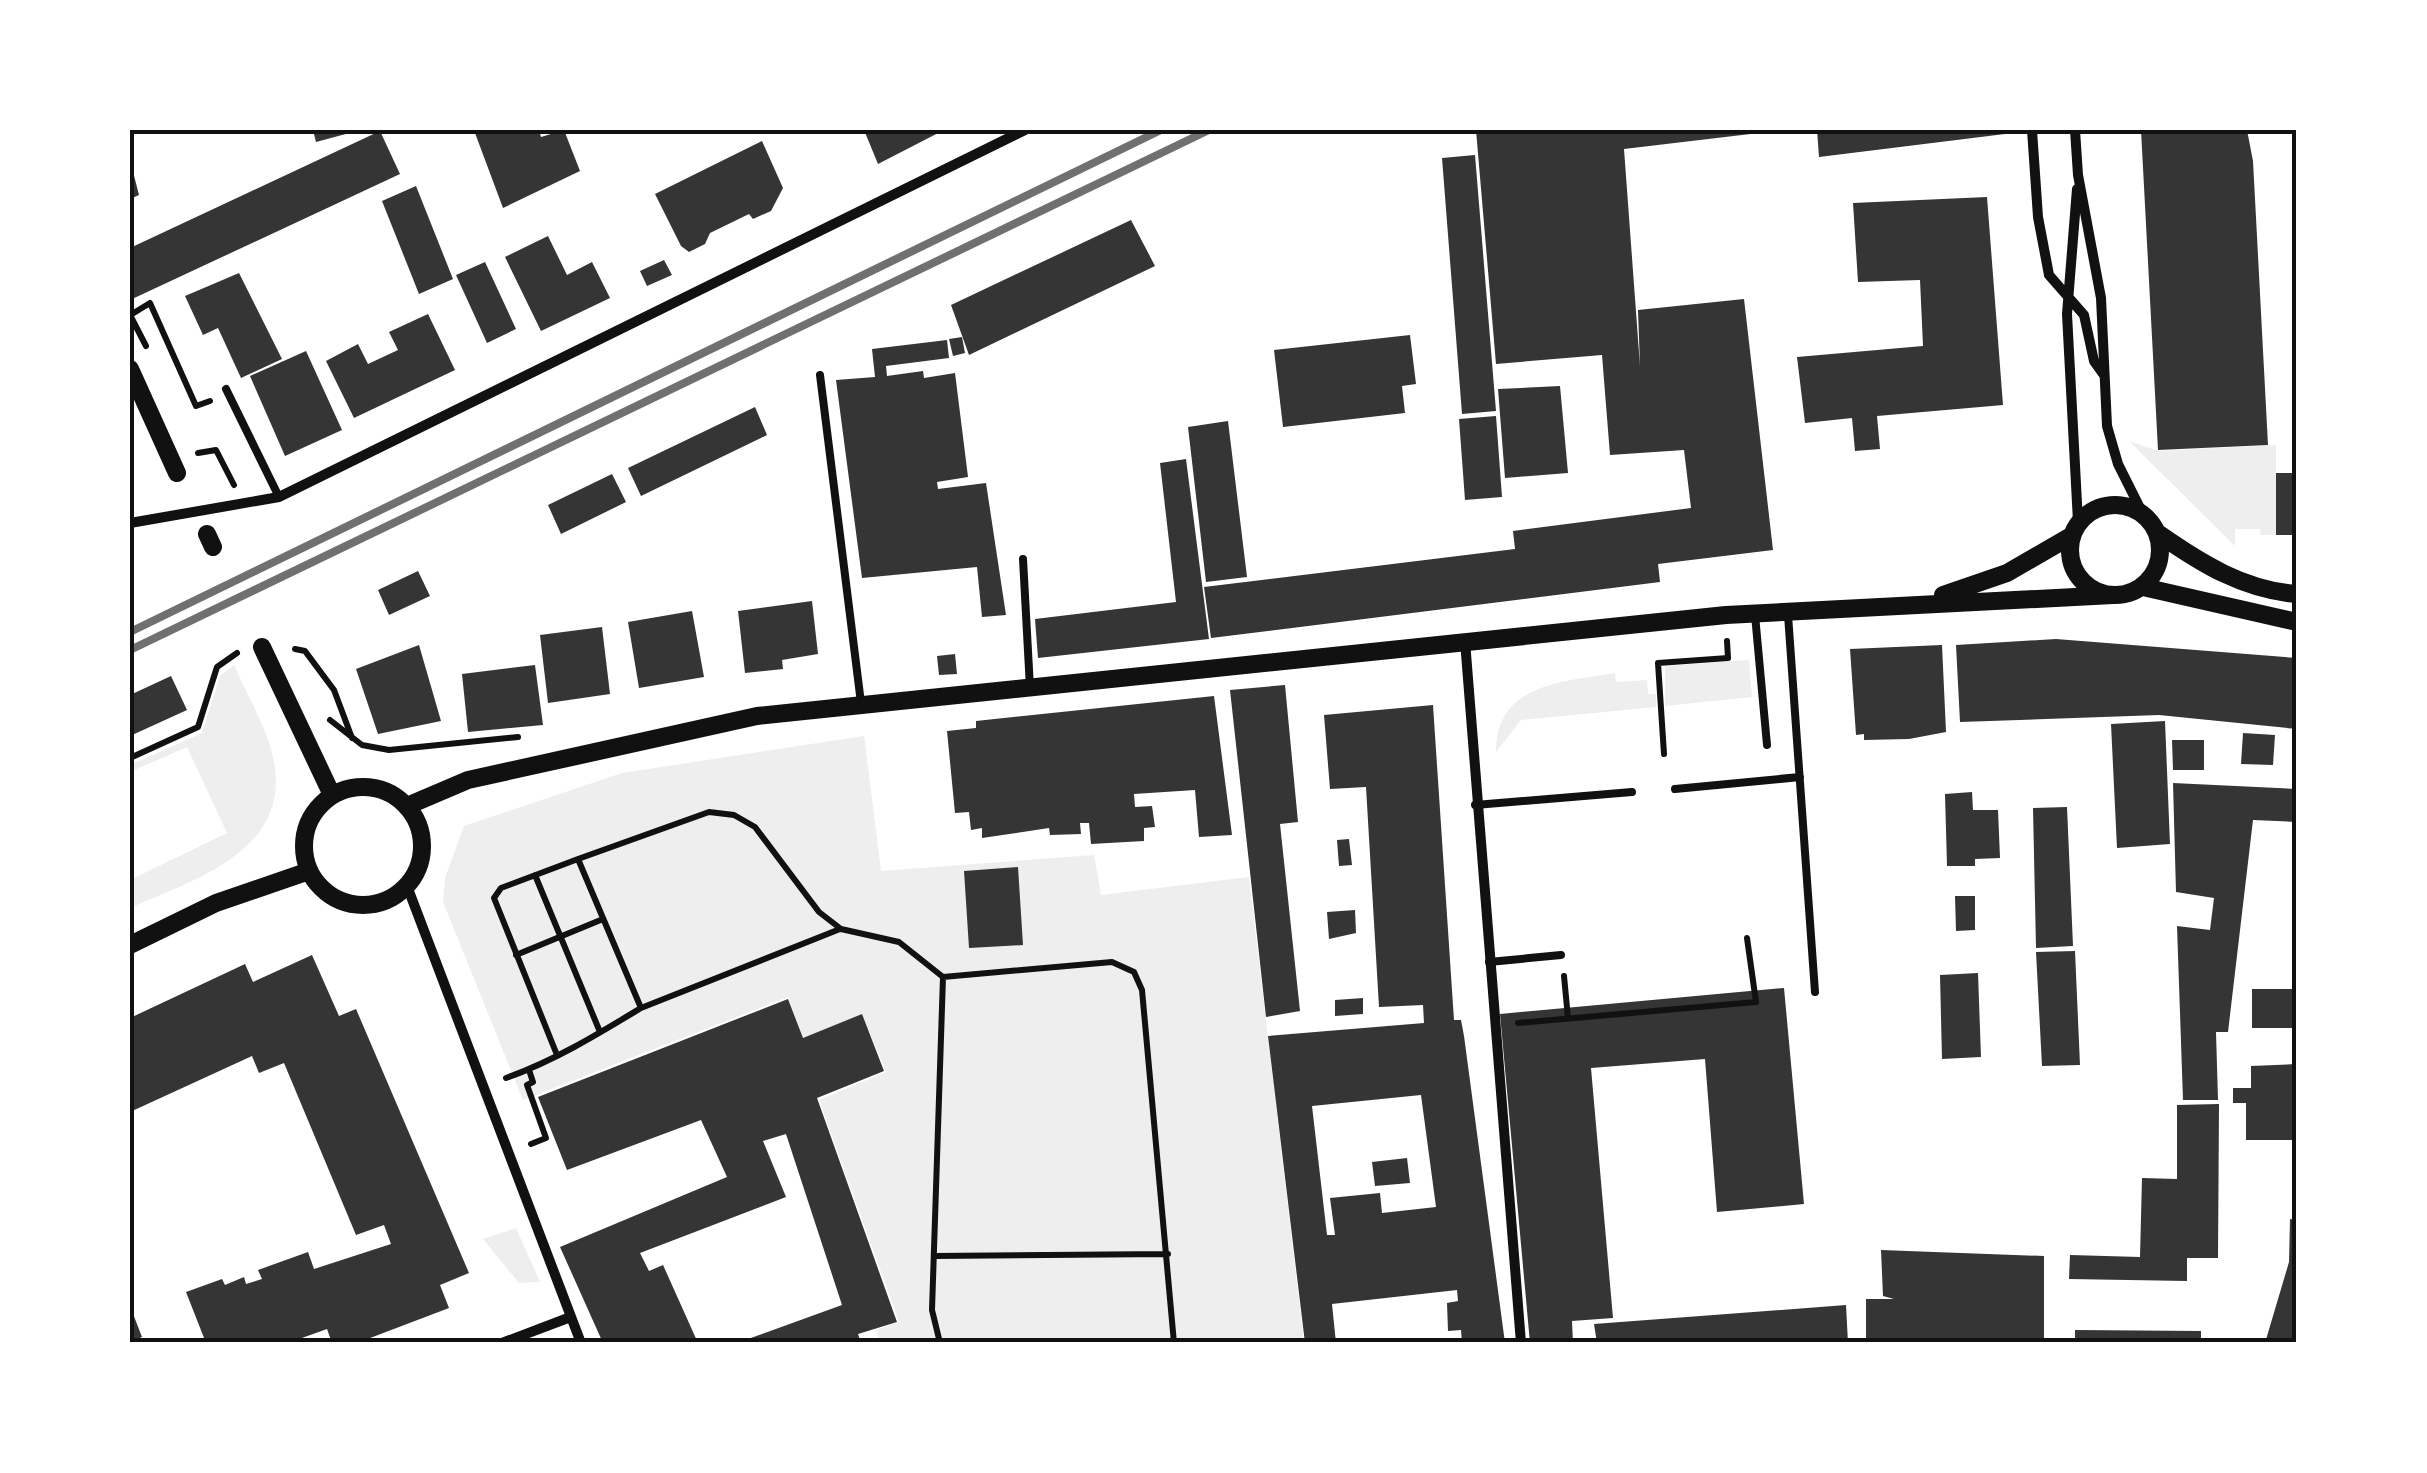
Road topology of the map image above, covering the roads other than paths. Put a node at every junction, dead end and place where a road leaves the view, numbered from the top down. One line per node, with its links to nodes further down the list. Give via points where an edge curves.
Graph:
1 (1026, 130): 11 (street)
2 (2032, 130): 5 (street, via 2049,274)
3 (2076, 130): 4 (street)
4 (2078, 175): 5 (street); 8 (street, via 2101,298)
5 (2068, 300): 8 (street, via 2084,315); 14 (street)
6 (130, 368): 10 (street)
7 (820, 375): 27 (lane)
8 (2104, 375): 12 (street, via 2112,445)
9 (227, 392): 11 (lane)
10 (177, 474)
11 (279, 497): 13 (street)
12 (2143, 514): 14 (street, via 2107,506); 15 (street)
13 (130, 522)
14 (2074, 529): 19 (street, via 2070,558 2081,580); 20 (street, via 2007,573)
15 (2158, 534): 17 (street, via 2160,563); 18 (street, via 2216,571 2265,592)
16 (1024, 559): 26 (lane)
17 (2143, 587): 19 (street); 23 (street)
18 (2297, 594)
19 (2113, 596): 20 (street)
20 (1924, 602): 21 (street)
21 (1788, 610): 22 (street); 29 (lane)
22 (1754, 613): 24 (street); 28 (lane)
23 (2297, 622)
24 (1464, 640): 26 (street); 33 (street)
25 (262, 648): 32 (street)
26 (1030, 688): 27 (street)
27 (861, 703): 34 (street, via 757,716 561,757 468,780)
28 (1767, 745)
29 (1800, 777): 30 (lane); 40 (lane)
30 (1674, 788)
31 (1632, 792): 33 (lane)
32 (332, 795): 34 (street, via 366,786); 35 (street, via 306,830)
33 (1475, 804): 39 (street)
34 (408, 806): 36 (street, via 423,849)
35 (309, 871): 36 (street, via 332,896 352,904 390,899); 37 (street)
36 (407, 886): 41 (street)
37 (130, 944)
38 (1561, 955): 39 (lane)
39 (1490, 962): 44 (street)
40 (1814, 992)
41 (568, 1318): 42 (street); 43 (street)
42 (502, 1343)
43 (581, 1343)
44 (1521, 1343)

